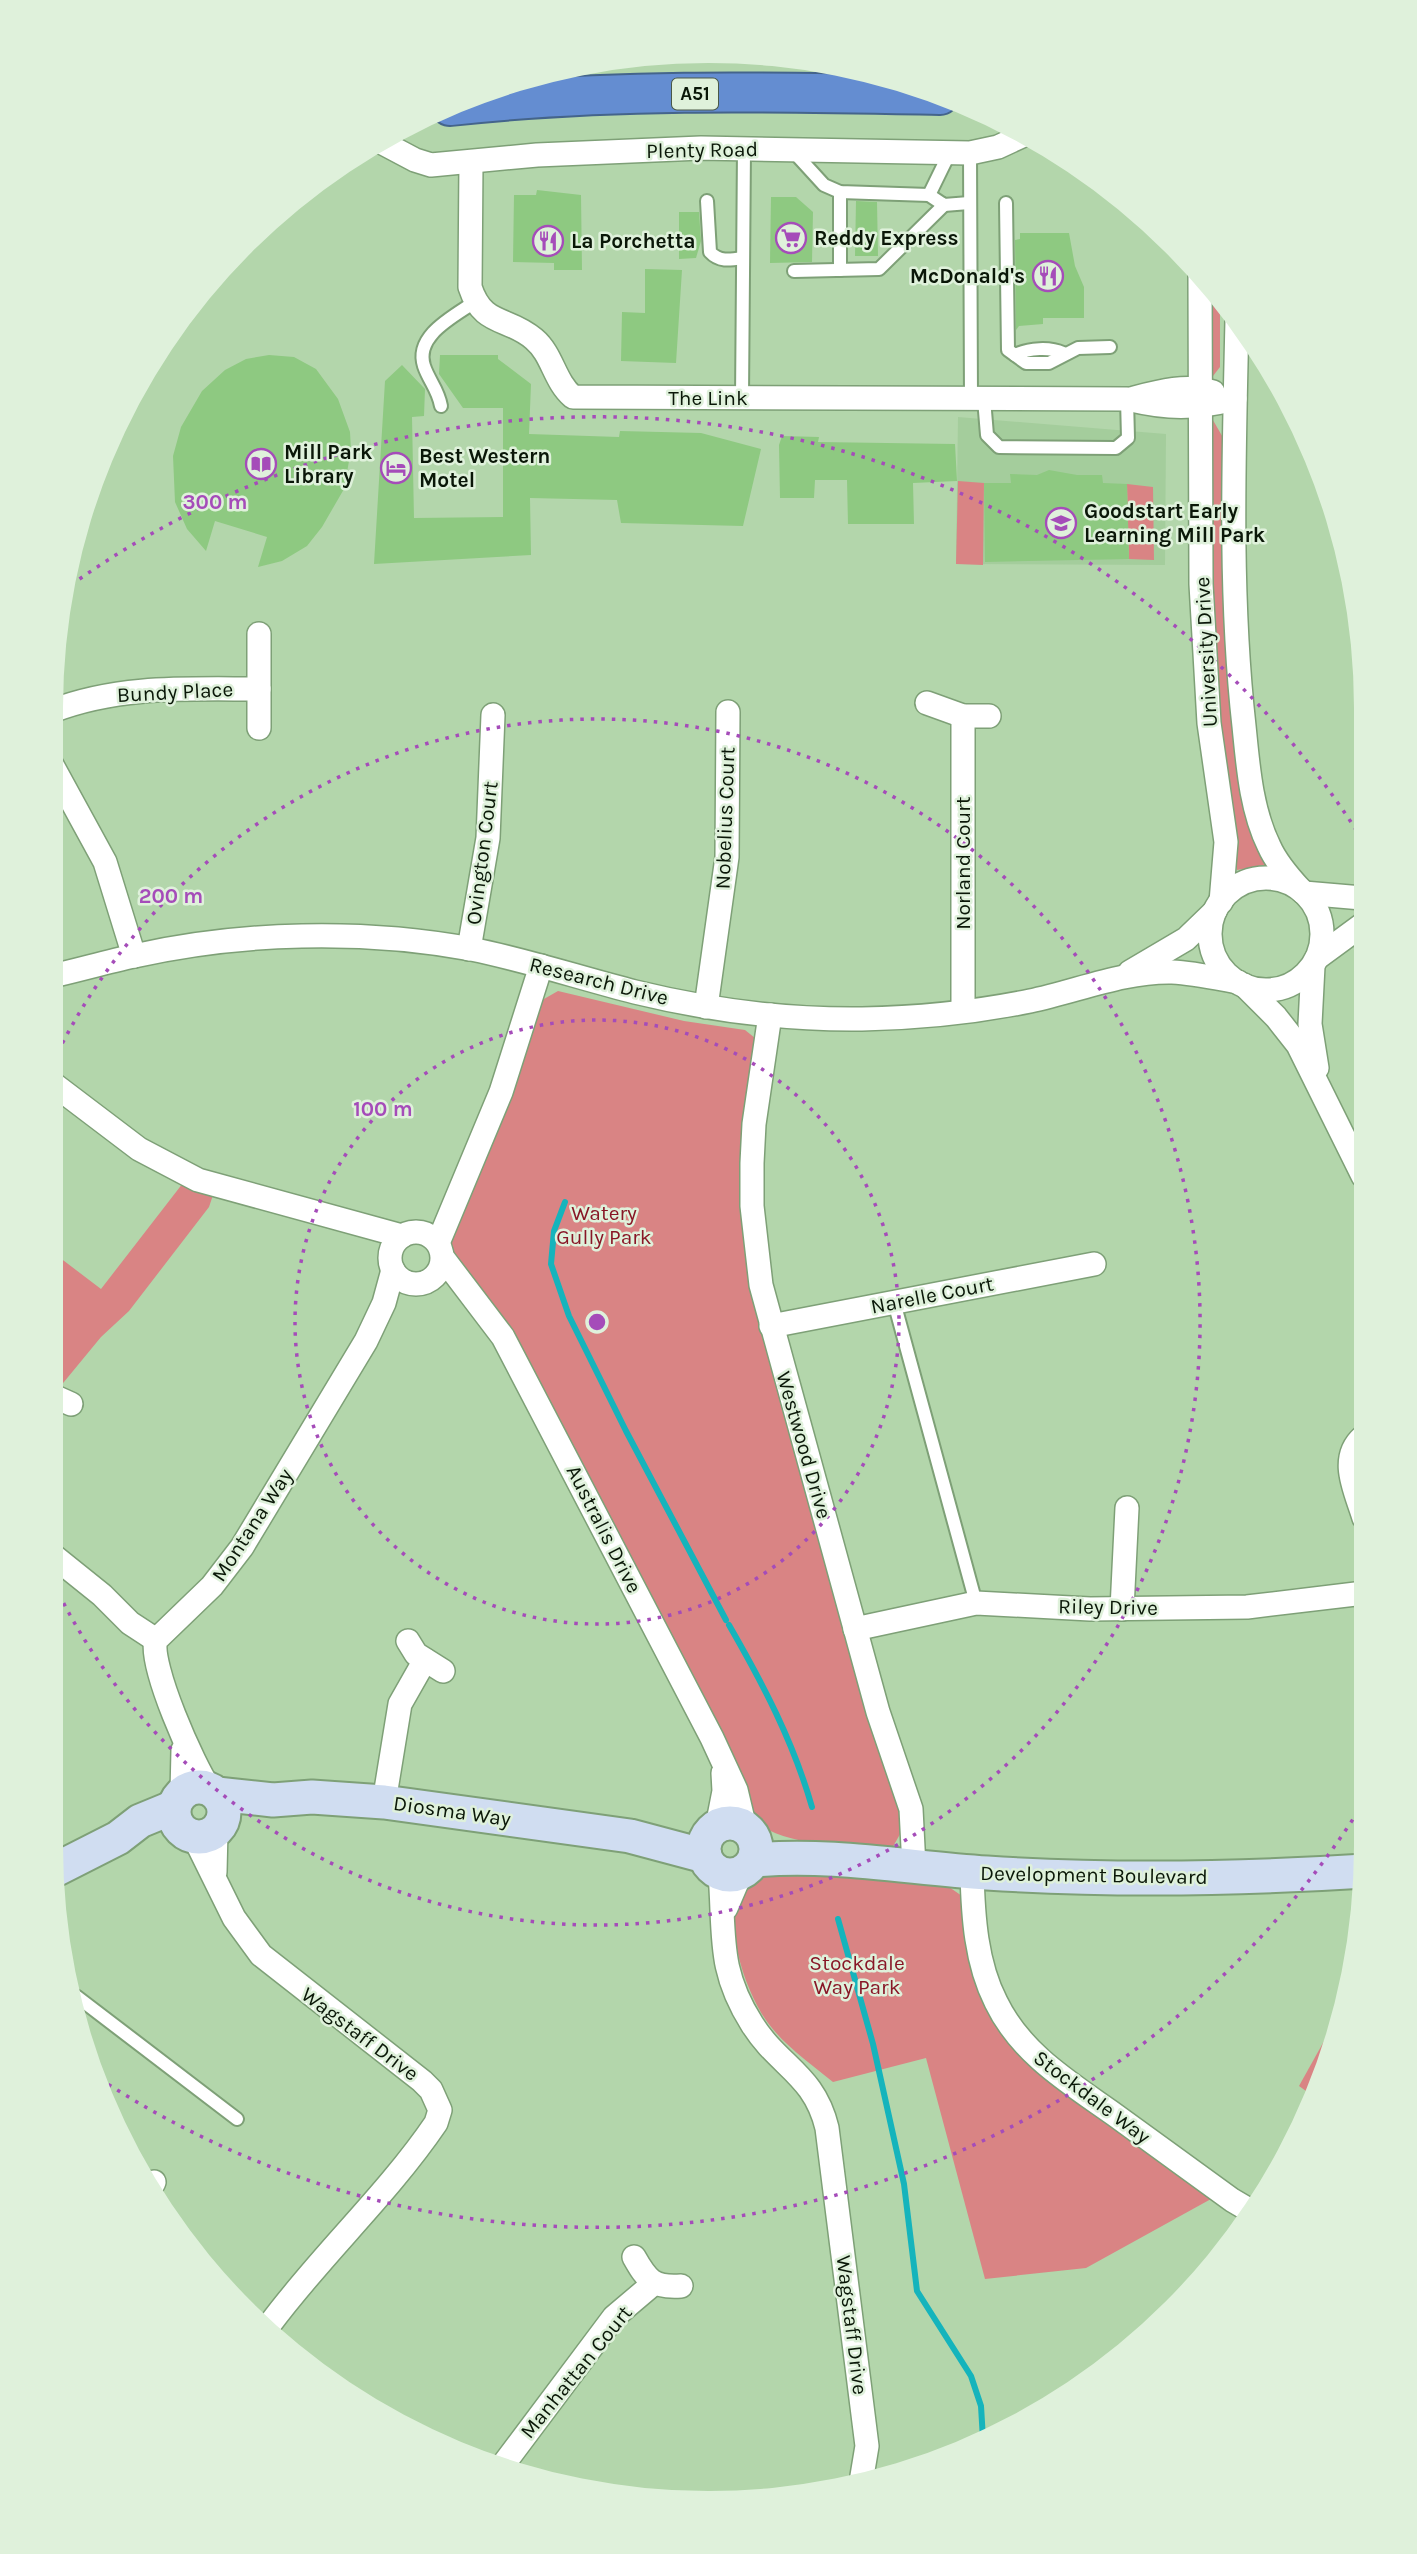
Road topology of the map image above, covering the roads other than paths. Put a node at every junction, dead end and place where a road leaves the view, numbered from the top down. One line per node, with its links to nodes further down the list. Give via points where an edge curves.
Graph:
1 (906, 94): 2 (highway, A51, via 623,94)
2 (483, 104)
3 (1013, 140): 7 (street, Plenty Road)
4 (390, 147): 8 (street, Plenty Road, via 431,164)
5 (744, 149): 6 (street, Plenty Road); 8 (street, Plenty Road); 15 (lane)
6 (792, 150): 7 (street, Plenty Road); 9 (lane, via 824,186)
7 (960, 153): 10 (lane); 12 (lane)
8 (471, 162): 19 (street, via 470,287)
9 (840, 192): 10 (lane); 16 (lane)
10 (929, 195): 14 (lane)
11 (707, 201): 15 (lane, via 710,252 725,260)
12 (969, 203): 14 (lane); 25 (lane)
13 (1006, 203): 21 (lane, via 1006,346 1015,355 1031,350 1063,353 1086,346)
14 (944, 205): 16 (lane, via 879,270)
15 (743, 258): 22 (lane)
16 (840, 270): 17 (lane)
17 (794, 271)
18 (1200, 290): 23 (street, University Drive)
19 (476, 302): 22 (street, The Link, via 481,311 540,344 563,388 573,397); 27 (lane, via 437,329 425,345 423,365 438,389)
20 (1237, 338): 24 (street, University Drive)
21 (1110, 347)
22 (741, 398): 25 (street, The Link)
23 (1201, 398): 24 (street, The Link); 26 (street, The Link, via 1169,408); 40 (street, University Drive, via 1204,668 1226,842)
24 (1235, 398): 38 (street, University Drive, via 1237,616 1253,793 1263,831 1281,866)
25 (978, 399): 26 (street, The Link); 26 (lane, via 987,435 999,447 1116,448 1128,438)
26 (1127, 399)
27 (442, 406)
28 (258, 634): 29 (street, Bundy Place)
29 (259, 689): 31 (street, Bundy Place, via 140,690); 36 (street, Bundy Place)
30 (927, 702): 34 (street)
31 (63, 708)
32 (728, 712): 51 (street, Nobelius Court, via 727,857)
33 (493, 715): 42 (street, Ovington Court, via 488,838)
34 (963, 716): 35 (street); 52 (street, Norland Court)
35 (989, 716)
36 (259, 728)
37 (63, 785): 43 (street, via 105,862)
38 (1302, 891): 39 (street); 40 (street, via 1264,878 1240,885); 44 (street, via 1319,916 1321,944)
39 (1354, 897)
40 (1218, 906): 48 (street, Research Drive, via 1186,939); 50 (street, via 1212,923 1213,950 1219,963)
41 (1354, 931): 44 (street)
42 (469, 949): 43 (street, Research Drive, via 375,939 274,938); 45 (street, Research Drive)
43 (134, 956): 46 (street, Research Drive)
44 (1315, 962): 50 (street, via 1287,986 1266,990); 54 (street, via 1310,1024)
45 (541, 966): 51 (street, Research Drive); 57 (street, via 510,1069)
46 (78, 972): 47 (street, Research Drive); 49 (street, Research Drive)
47 (63, 974)
48 (1121, 977): 50 (street, Research Drive, via 1172,972); 52 (street, Research Drive, via 1031,1001)
49 (63, 984)
50 (1241, 984): 54 (street, via 1289,1032)
51 (706, 1006): 53 (street, Research Drive)
52 (963, 1011): 53 (street, Research Drive, via 862,1019)
53 (770, 1015): 66 (street, Westwood Drive, via 754,1124 752,1174 755,1247)
54 (1320, 1085): 56 (street)
55 (63, 1092): 58 (street, via 122,1138 187,1175)
56 (1354, 1157)
57 (466, 1170): 59 (street); 60 (street)
58 (346, 1223): 59 (street); 61 (street)
59 (409, 1234): 60 (street, via 429,1235); 61 (street, via 393,1245)
60 (440, 1250): 63 (street, via 439,1272); 64 (street, Australis Drive)
61 (391, 1264): 63 (street, via 402,1280); 67 (street, Montana Way, via 384,1303)
62 (1094, 1264): 65 (street, Narelle Court)
63 (421, 1283): 64 (street, Australis Drive, via 447,1286); 67 (street, Montana Way)
64 (476, 1300): 80 (street, Australis Drive, via 528,1383 736,1790)
65 (894, 1302): 66 (street, Narelle Court); 73 (lane)
66 (771, 1326): 75 (street, Westwood Drive)
67 (366, 1341): 76 (street, Montana Way, via 233,1560)
68 (1354, 1447): 69 (street, via 1349,1463)
69 (1354, 1481)
70 (1127, 1508): 74 (street)
71 (63, 1564): 76 (street)
72 (1354, 1594): 74 (street, Riley Drive, via 1259,1606)
73 (975, 1603): 74 (street, Riley Drive); 75 (street, Riley Drive)
74 (1122, 1609)
75 (855, 1629): 82 (street, Westwood Drive, via 911,1809)
76 (156, 1640): 79 (street, via 155,1660)
77 (408, 1641): 78 (street, via 434,1666 400,1704)
78 (384, 1802): 79 (street, Diosma Way, via 312,1797); 80 (street, Diosma Way)
79 (200, 1812): 81 (street, Diosma Way, via 140,1821 118,1838); 91 (street, Wagstaff Drive, via 215,1875 234,1918 261,1955 422,2081 440,2110 436,2123 383,2194)
80 (730, 1848): 82 (street, Development Boulevard); 93 (street, Wagstaff Drive, via 723,1955 728,1978 754,2027 813,2090 821,2106 867,2446)
81 (63, 1866)
82 (914, 1867): 84 (street, Development Boulevard)
83 (1353, 1872): 84 (street, Development Boulevard, via 1182,1879)
84 (979, 1873): 87 (street, Stockdale Way, via 977,1926 988,1984 1009,2026 1059,2074)
85 (82, 2001): 86 (lane)
86 (237, 2119)
87 (1242, 2208)
88 (634, 2257): 89 (street)
89 (653, 2284): 90 (street); 92 (street, Manhattan Court, via 614,2317)
90 (681, 2286)
91 (272, 2321)
92 (508, 2459)
93 (863, 2472)

